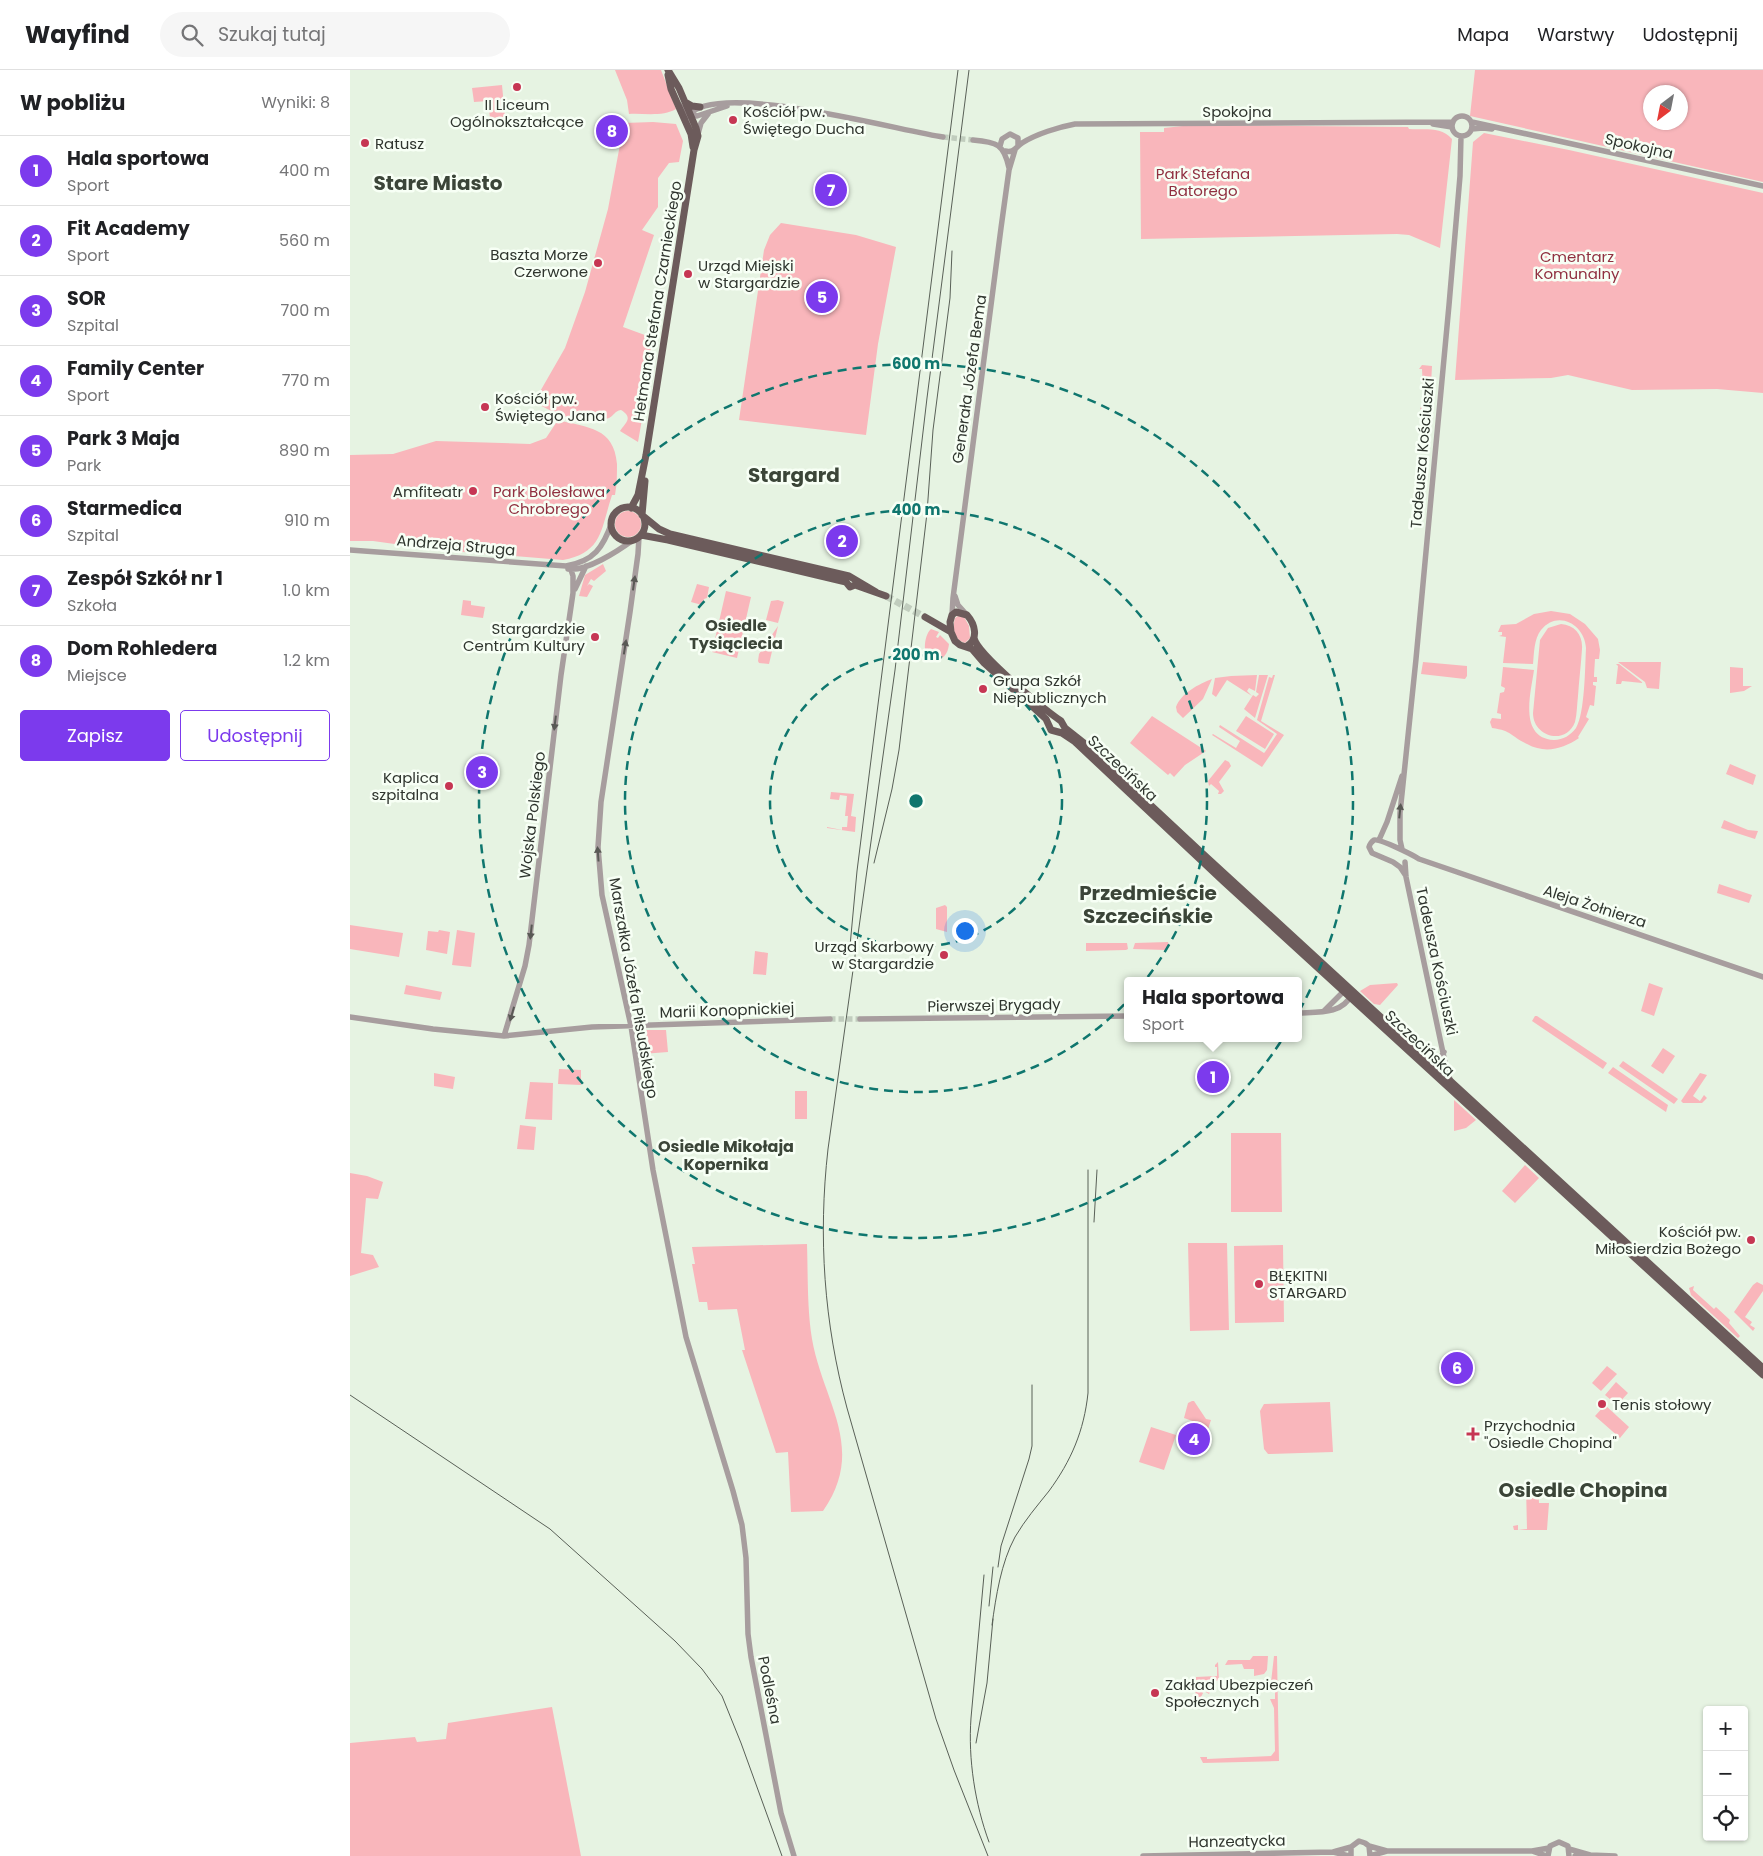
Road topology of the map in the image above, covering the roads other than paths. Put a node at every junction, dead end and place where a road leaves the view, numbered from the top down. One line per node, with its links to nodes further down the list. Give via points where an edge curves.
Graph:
1 (667, 70): 2 (main road)
2 (682, 103): 4 (main road); 6 (main road)
3 (737, 104): 4 (street); 5 (street); 14 (street, via 799,108)
4 (700, 107): 6 (street)
5 (710, 112): 6 (street); 12 (street, via 702,121)
6 (686, 115): 12 (main road); 21 (main road)
7 (1472, 122): 8 (street, via 1461,116); 9 (street); 10 (street, Spokojna)
8 (1453, 125): 11 (street, Spokojna, via 1429,122 1075,124); 13 (street, via 1456,134)
9 (1472, 129): 10 (street, Spokojna); 13 (street)
10 (1509, 130): 23 (street, Spokojna)
11 (1047, 131): 16 (street, Spokojna); 19 (street, Spokojna)
12 (698, 136): 21 (main road, Hetmana Stefana Czarnieckiego)
13 (1461, 136): 47 (street, Tadeusza Kościuszki, via 1449,302)
14 (943, 137)
15 (1003, 137): 16 (street, Spokojna, via 1010,134); 18 (street, Spokojna); 20 (street)
16 (1018, 138): 19 (street, Generała Józefa Bema)
17 (973, 140): 18 (street)
18 (981, 140): 20 (street)
19 (1017, 148): 20 (street); 22 (street, Generała Józefa Bema)
20 (1003, 149): 22 (street, Generała Józefa Bema)
21 (694, 150): 24 (main road, Hetmana Stefana Czarnieckiego)
22 (1009, 170): 35 (street, Generała Józefa Bema)
23 (1763, 186)
24 (646, 456): 25 (main road, Hetmana Stefana Czarnieckiego, via 638,495); 26 (main road, Hetmana Stefana Czarnieckiego)
25 (631, 508): 26 (main road); 27 (main road, via 619,510)
26 (642, 516): 28 (main road, via 645,525); 34 (main road, via 670,534 827,570)
27 (612, 522): 28 (main road, via 612,530 617,537 625,540); 30 (street)
28 (637, 537): 32 (street, Andrzeja Struga); 34 (main road, via 678,542); 63 (street, Marszałka Józefa Piłsudskiego, one-way to 28, via 603,903 598,847 601,802 638,554)
29 (350, 550): 31 (street, Andrzeja Struga)
30 (596, 553): 31 (street, Andrzeja Struga, via 582,562); 32 (street, Wojska Polskiego)
31 (561, 567): 33 (street, Andrzeja Struga)
32 (585, 567): 33 (street, Andrzeja Struga); 36 (street, Wojska Polskiego)
33 (570, 570): 36 (street, Wojska Polskiego)
34 (852, 581): 37 (main road)
35 (955, 591): 38 (street, via 958,605); 40 (street, Generała Józefa Bema)
36 (573, 593): 64 (street, Wojska Polskiego, one-way to 64, via 528,954)
37 (886, 596)
38 (967, 615): 40 (main road, via 960,612); 43 (main road, via 973,626)
39 (925, 616): 41 (main road)
40 (951, 617): 41 (main road, via 944,622); 42 (main road)
41 (935, 622): 42 (main road)
42 (951, 632): 44 (main road, via 958,644)
43 (974, 638): 44 (main road); 46 (main road, Szczecińska, via 976,646 992,663)
44 (967, 646): 45 (main road)
45 (1049, 724): 46 (main road, via 1051,720); 46 (main road, via 1053,732)
46 (1060, 725): 55 (main road, Szczecińska, via 1105,772); 56 (main road, Szczecińska, via 1084,743)
47 (1404, 772): 48 (street, Tadeusza Kościuszki); 49 (street, Tadeusza Kościuszki, one-way to 47, via 1399,824)
48 (1379, 840): 49 (street, Aleja Żołnierza); 52 (street, Tadeusza Kościuszki, via 1372,842 1370,851)
49 (1404, 850): 50 (street, Aleja Żołnierza); 51 (street, Tadeusza Kościuszki)
50 (1417, 859): 51 (street, Aleja Żołnierza); 53 (street); 54 (street, Aleja Żołnierza)
51 (1406, 861): 52 (street); 53 (street, Tadeusza Kościuszki)
52 (1397, 865): 53 (street, Tadeusza Kościuszki)
53 (1406, 872): 65 (street, Tadeusza Kościuszki)
54 (1763, 977)
55 (1343, 992): 56 (main road, Szczecińska); 57 (street)
56 (1351, 994): 57 (street, via 1335,1011); 66 (main road, Szczecińska); 69 (main road, Szczecińska)
57 (1324, 1011): 58 (street)
58 (1302, 1013)
59 (1124, 1016): 62 (street, Pierwszej Brygady)
60 (350, 1017): 64 (street, Marii Konopnickiej)
61 (830, 1019): 63 (street, Marii Konopnickiej)
62 (860, 1019)
63 (630, 1026): 64 (street, Marii Konopnickiej); 70 (street, Marszałka Józefa Piłsudskiego, via 653,1170 686,1337)
64 (504, 1036)
65 (1444, 1052): 66 (street, Tadeusza Kościuszki); 67 (street, Tadeusza Kościuszki)
66 (1434, 1066): 67 (main road, Szczecińska)
67 (1444, 1070): 68 (main road, Szczecińska, via 1451,1082)
68 (1763, 1368)
69 (1763, 1375)
70 (742, 1525): 78 (street, Podleśna, via 751,1658 781,1814)
71 (1369, 1846): 72 (street, Hanzeatycka, via 1359,1841); 76 (street); 81 (street)
72 (1351, 1847): 75 (street, Hanzeatycka); 80 (street)
73 (1549, 1848): 74 (street, via 1559,1842); 77 (street); 82 (street)
74 (1569, 1849): 83 (street); 85 (street)
75 (1333, 1852): 79 (street, Hanzeatycka); 80 (street, Hanzeatycka)
76 (1387, 1852): 77 (street); 81 (street)
77 (1532, 1852): 82 (street)
78 (794, 1856)
79 (1143, 1856)
80 (1350, 1856)
81 (1370, 1856)
82 (1548, 1856)
83 (1569, 1856)
84 (1575, 1856): 85 (street)
85 (1585, 1856): 86 (street)
86 (1615, 1856)

